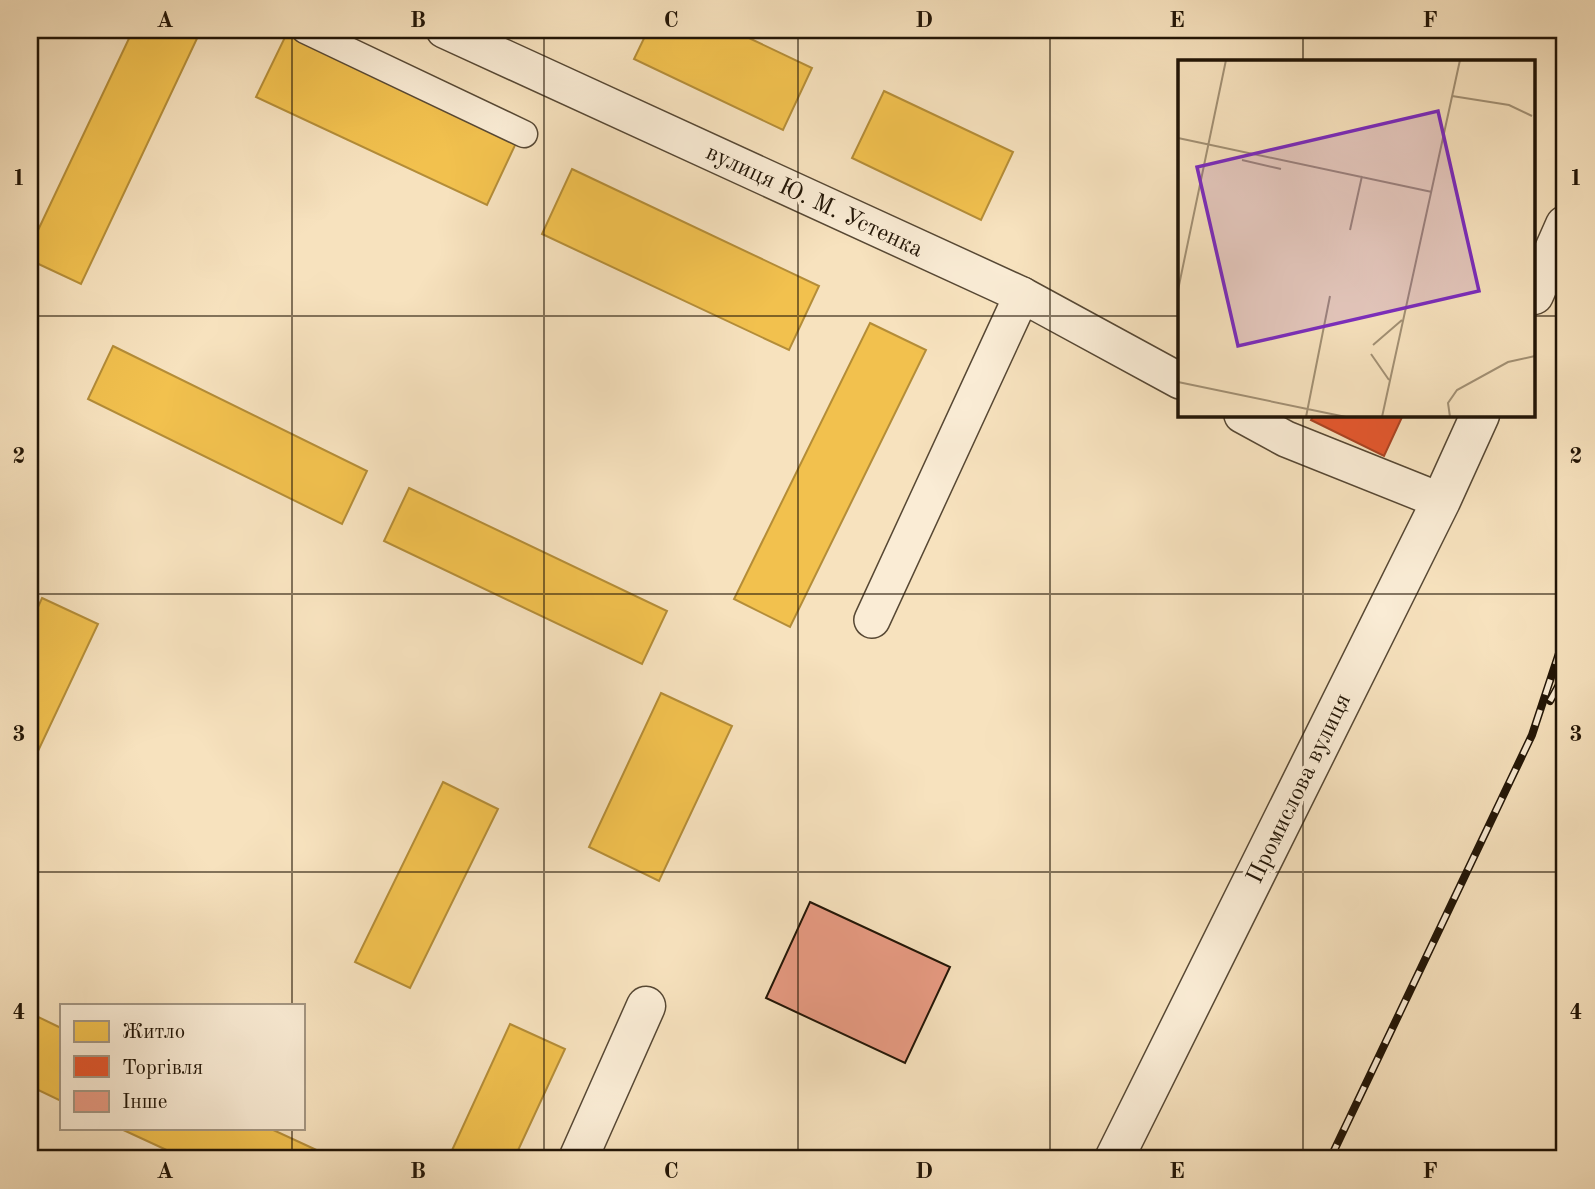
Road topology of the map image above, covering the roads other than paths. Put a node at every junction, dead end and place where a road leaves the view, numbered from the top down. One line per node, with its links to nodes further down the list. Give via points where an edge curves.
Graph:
1 (305, 30): 3 (street)
2 (444, 30): 6 (street, вулиця Ю. М. Устенка)
3 (524, 134)
4 (1565, 225): 5 (street)
5 (1536, 290)
6 (1021, 295): 7 (street, вулиця Ю. М. Устенка); 11 (street)
7 (1178, 380)
8 (1244, 416): 10 (street, via 1286,439)
9 (1480, 416): 10 (street, Промислова вулиця)
10 (1441, 501): 14 (street, Промислова вулиця)
11 (872, 620)
12 (646, 1006): 13 (street)
13 (578, 1159)
14 (1114, 1159)

